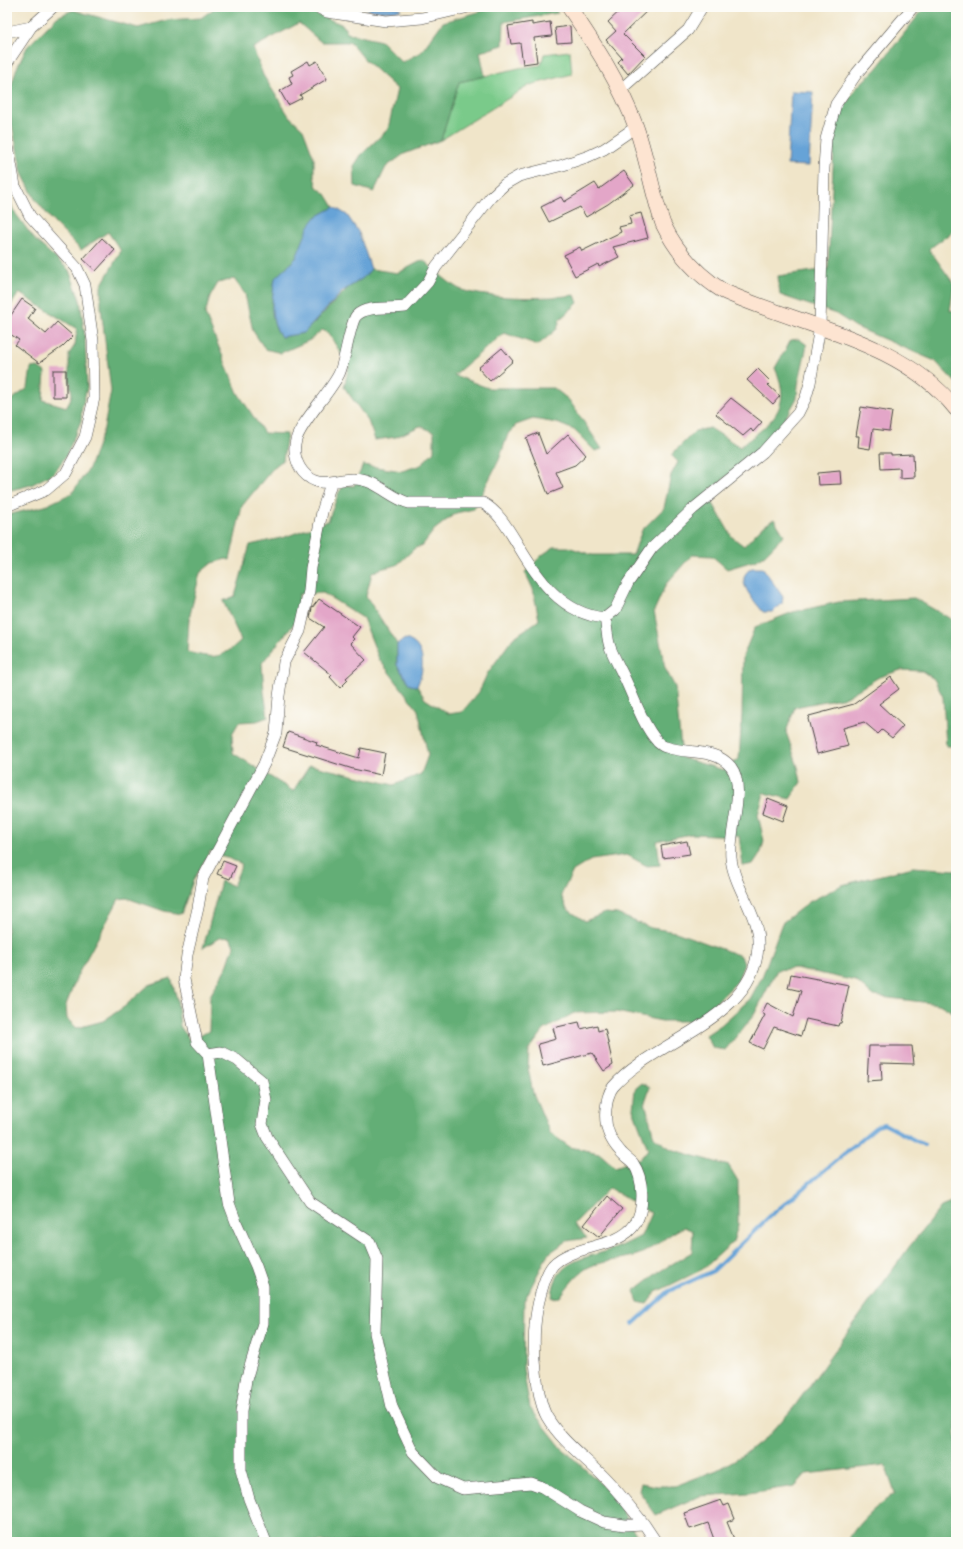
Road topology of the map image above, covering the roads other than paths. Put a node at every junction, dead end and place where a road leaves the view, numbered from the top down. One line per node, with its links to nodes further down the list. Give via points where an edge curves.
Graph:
1 (53, 7): 7 (street)
2 (317, 7): 3 (street, via 327,12 386,21 422,18)
3 (469, 7)
4 (569, 7): 10 (street, via 604,58)
5 (702, 7): 10 (street, via 688,30)
6 (913, 7): 13 (street, via 846,87 834,110 826,139 824,168)
7 (31, 27): 8 (street); 9 (street)
8 (7, 32)
9 (7, 64)
10 (620, 90): 11 (street)
11 (636, 127): 13 (street, via 663,224 670,239 692,268 723,291); 15 (street, via 589,156 519,176 505,184 491,197 436,267 428,282 405,307 363,310 355,317 340,373 296,440 295,452 304,473 315,480)
12 (7, 140): 16 (street, via 15,186 30,216 77,268 85,285 93,341 94,398 85,437 66,473 46,490)
13 (820, 327): 14 (street, via 868,346 913,370 944,394); 17 (street, via 810,382 798,413 764,452 693,509 652,548 628,583 615,610)
14 (956, 409)
15 (331, 483): 17 (street, via 354,478 372,482 399,500 409,503 483,503 506,525 530,566 548,590 565,604 590,617); 18 (street, via 322,512 300,631 284,662 276,733 264,764 203,878 184,979 197,1042)
16 (7, 506)
17 (605, 618): 19 (street, via 610,648 657,741 664,747 710,754 729,765 737,777 731,860 757,930 758,948 751,977 738,996 724,1009 631,1071 612,1089 605,1121 610,1139 633,1164 640,1178 640,1212 628,1232 563,1257 551,1267 537,1306 535,1353 546,1416 572,1448 600,1473)
18 (208, 1054): 19 (street, via 221,1052 237,1060 262,1081 266,1100 262,1124 267,1137 310,1202 370,1242 377,1259 376,1333 392,1407 413,1452 438,1478 463,1489 531,1483 604,1522); 20 (street, via 229,1203 263,1286 263,1323 246,1380 241,1412 241,1470 248,1499)
19 (644, 1524): 21 (street)
20 (266, 1542)
21 (656, 1542)

